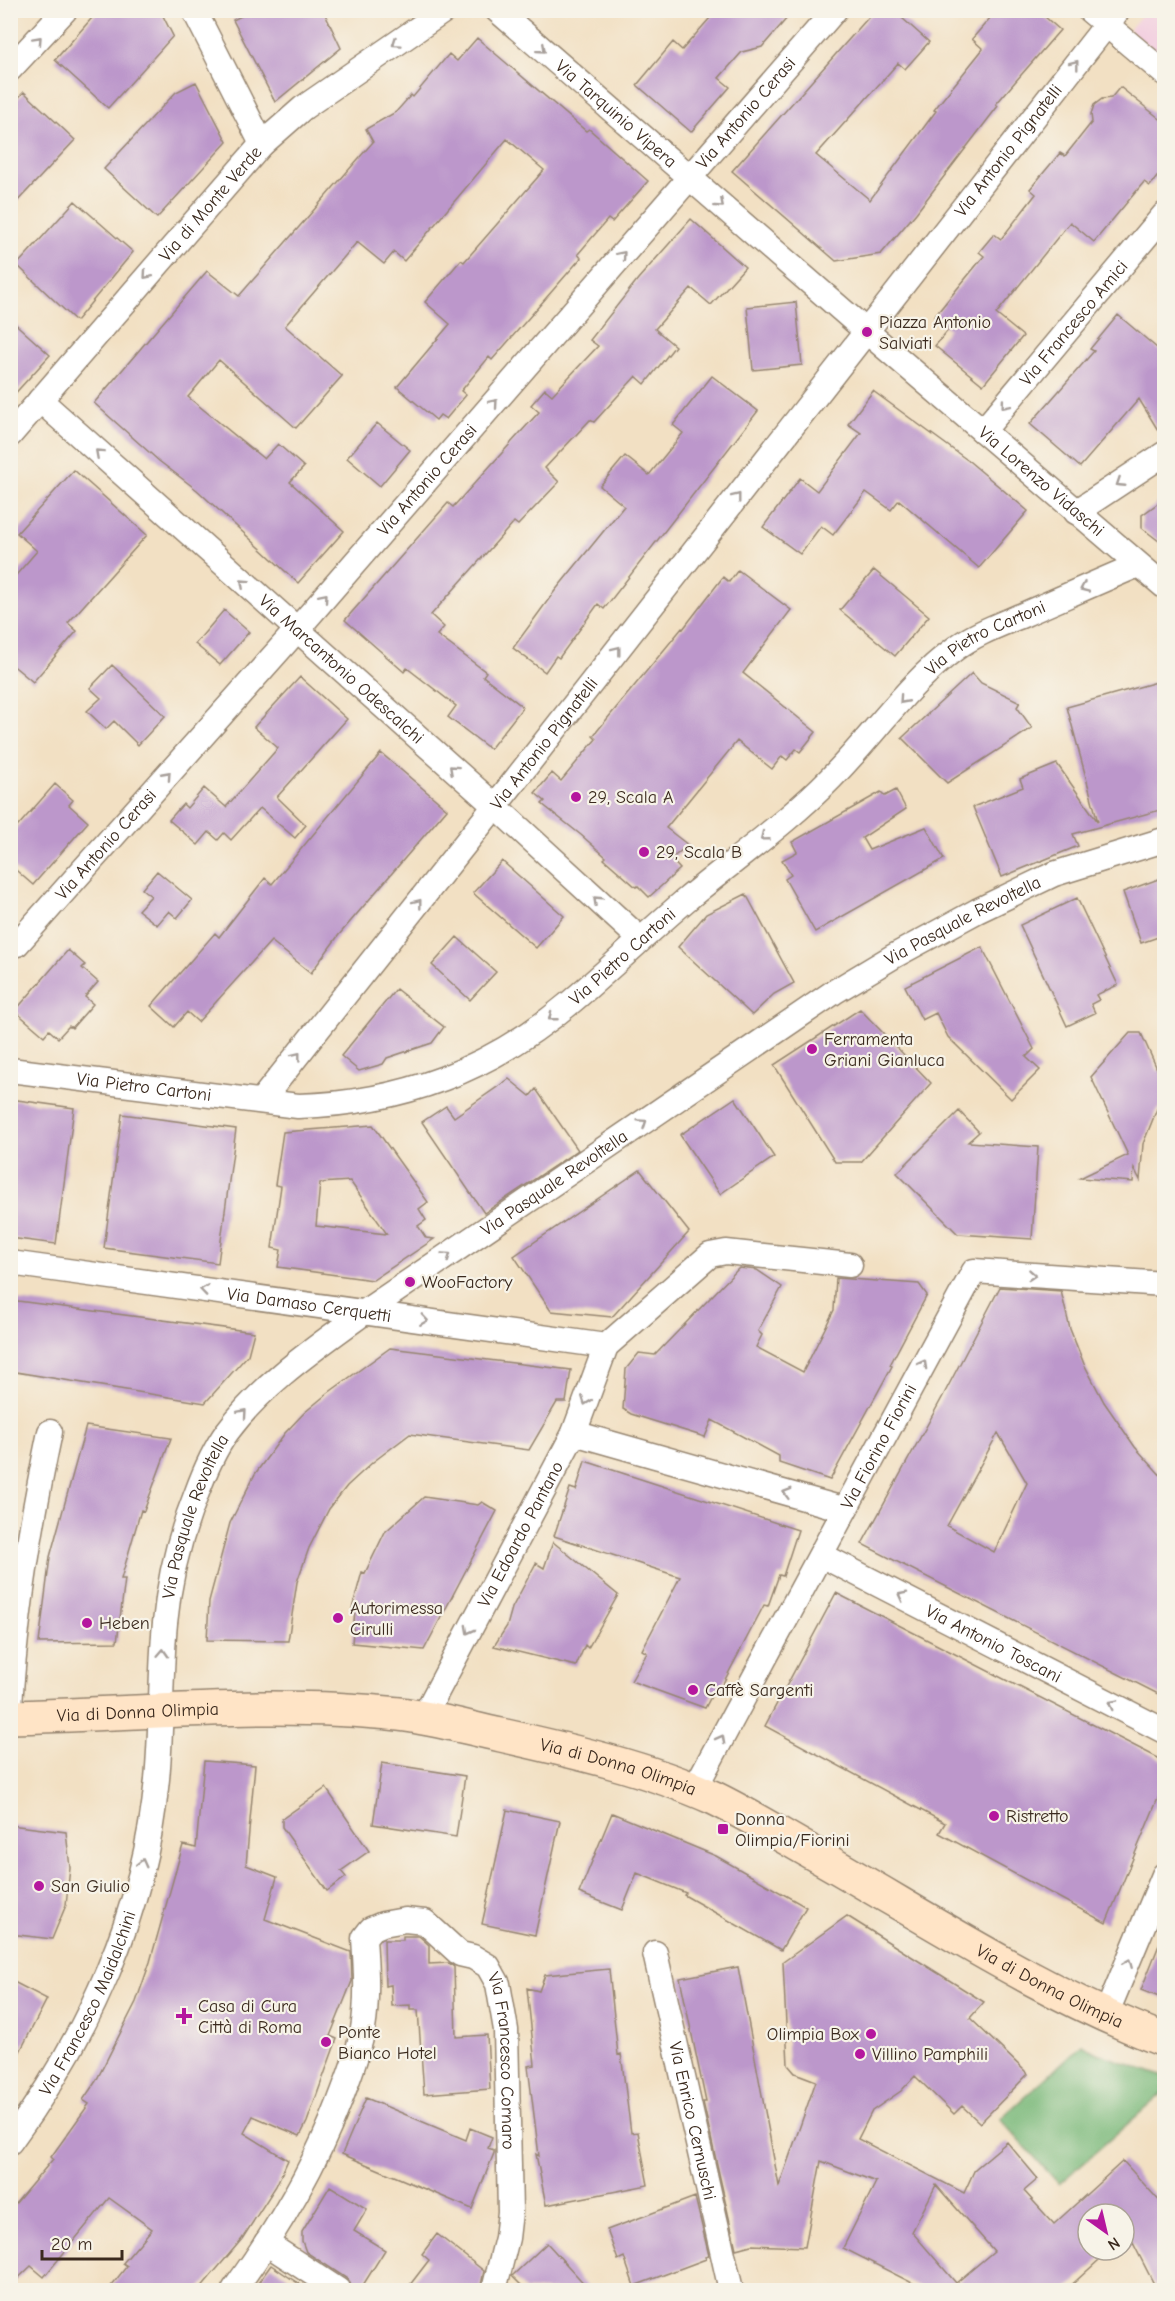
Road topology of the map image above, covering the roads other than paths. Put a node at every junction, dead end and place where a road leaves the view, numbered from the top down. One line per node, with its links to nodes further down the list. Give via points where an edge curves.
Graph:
1 (65, 10): 7 (street, one-way to 1)
2 (194, 10): 9 (street)
3 (445, 10): 9 (street, Via di Monte Verde, one-way to 9, via 303,108)
4 (497, 10): 10 (street, Via Tarquinio Vipera, one-way to 10)
5 (835, 10): 10 (street, Via Antonio Cerasi)
6 (1104, 15): 8 (street); 12 (street, Via Antonio Pignatelli, one-way to 6)
7 (10, 69)
8 (1164, 73)
9 (262, 144): 13 (street, Via di Monte Verde, one-way to 13)
10 (690, 178): 12 (street, Via Tarquinio Vipera, one-way to 12); 20 (street, Via Antonio Cerasi, one-way to 10)
11 (1164, 215): 14 (street, Via Francesco Amici, one-way to 14)
12 (866, 331): 14 (street, Via Lorenzo Vidaschi); 21 (street, Via Antonio Pignatelli, one-way to 12)
13 (40, 400): 15 (street, Via di Monte Verde); 20 (street, Via Marcantonio Odescalchi, one-way to 13)
14 (983, 431): 17 (street, Via Lorenzo Vidaschi)
15 (10, 435)
16 (1164, 454): 17 (street, one-way to 17)
17 (1076, 512): 18 (street, Via Lorenzo Vidaschi)
18 (1138, 565): 19 (street, Via Lorenzo Vidaschi); 23 (street, Via Pietro Cartoni, one-way to 23, via 997,626 957,648 915,686 813,796)
19 (1164, 586)
20 (296, 630): 21 (street, Via Marcantonio Odescalchi, one-way to 20); 24 (street, Via Antonio Cerasi, one-way to 20)
21 (495, 806): 23 (street, Via Marcantonio Odescalchi, one-way to 21); 26 (street, Via Antonio Pignatelli, one-way to 21)
22 (1164, 840): 30 (street, Via Pasquale Revoltella, one-way to 22, via 834,992 894,956 1054,874)
23 (640, 939): 26 (street, Via Pietro Cartoni, one-way to 26, via 541,1025 490,1057 447,1077 395,1095 344,1104 298,1106)
24 (14, 941)
25 (10, 1070): 26 (street, Via Pietro Cartoni)
26 (261, 1101)
27 (10, 1263): 30 (street, Via Damaso Cerquetti, one-way to 27)
28 (850, 1264): 31 (street, via 726,1252 710,1255)
29 (1164, 1284): 34 (street, Via Fiorino Fiorini, one-way to 29, via 974,1271)
30 (366, 1311): 31 (street, Via Damaso Cerquetti, one-way to 31); 37 (street, Via Pasquale Revoltella, one-way to 30, via 168,1602 182,1535 204,1474 227,1432 258,1396)
31 (606, 1346): 33 (street, Via Edoardo Pantano, one-way to 33)
32 (50, 1432): 36 (street, via 30,1526)
33 (574, 1433): 34 (street, one-way to 33); 39 (street, Via Edoardo Pantano, one-way to 39)
34 (843, 1509): 35 (street, Via Fiorino Fiorini)
35 (821, 1555): 40 (street, Via Antonio Toscani, one-way to 35); 41 (street, Via Fiorino Fiorini, one-way to 35)
36 (10, 1705)
37 (161, 1712): 38 (street, Via di Donna Olimpia); 39 (street, Via di Donna Olimpia, via 306,1709); 46 (street, Via Francesco Maidalchini, one-way to 37, via 80,2034 119,1944 148,1835 157,1779)
38 (10, 1717)
39 (423, 1718): 41 (street, Via di Donna Olimpia, via 566,1750)
40 (1164, 1731)
41 (694, 1790): 44 (street, Via di Donna Olimpia, via 730,1806 866,1883 999,1964)
42 (1164, 1875): 44 (street, one-way to 42)
43 (655, 1953): 51 (street, Via Enrico Cernuschi)
44 (1105, 2017): 45 (street, Via di Donna Olimpia)
45 (1164, 2040)
46 (10, 2142)
47 (266, 2243): 48 (street, Via Francesco Cornaro); 49 (street); 50 (street, Via Francesco Cornaro, via 319,2150 358,2048 365,2011 364,1938 383,1923 418,1920 430,1925 460,1954 488,1966 501,1996 506,2030 509,2220)
48 (234, 2290)
49 (338, 2290)
50 (494, 2290)
51 (731, 2290)

